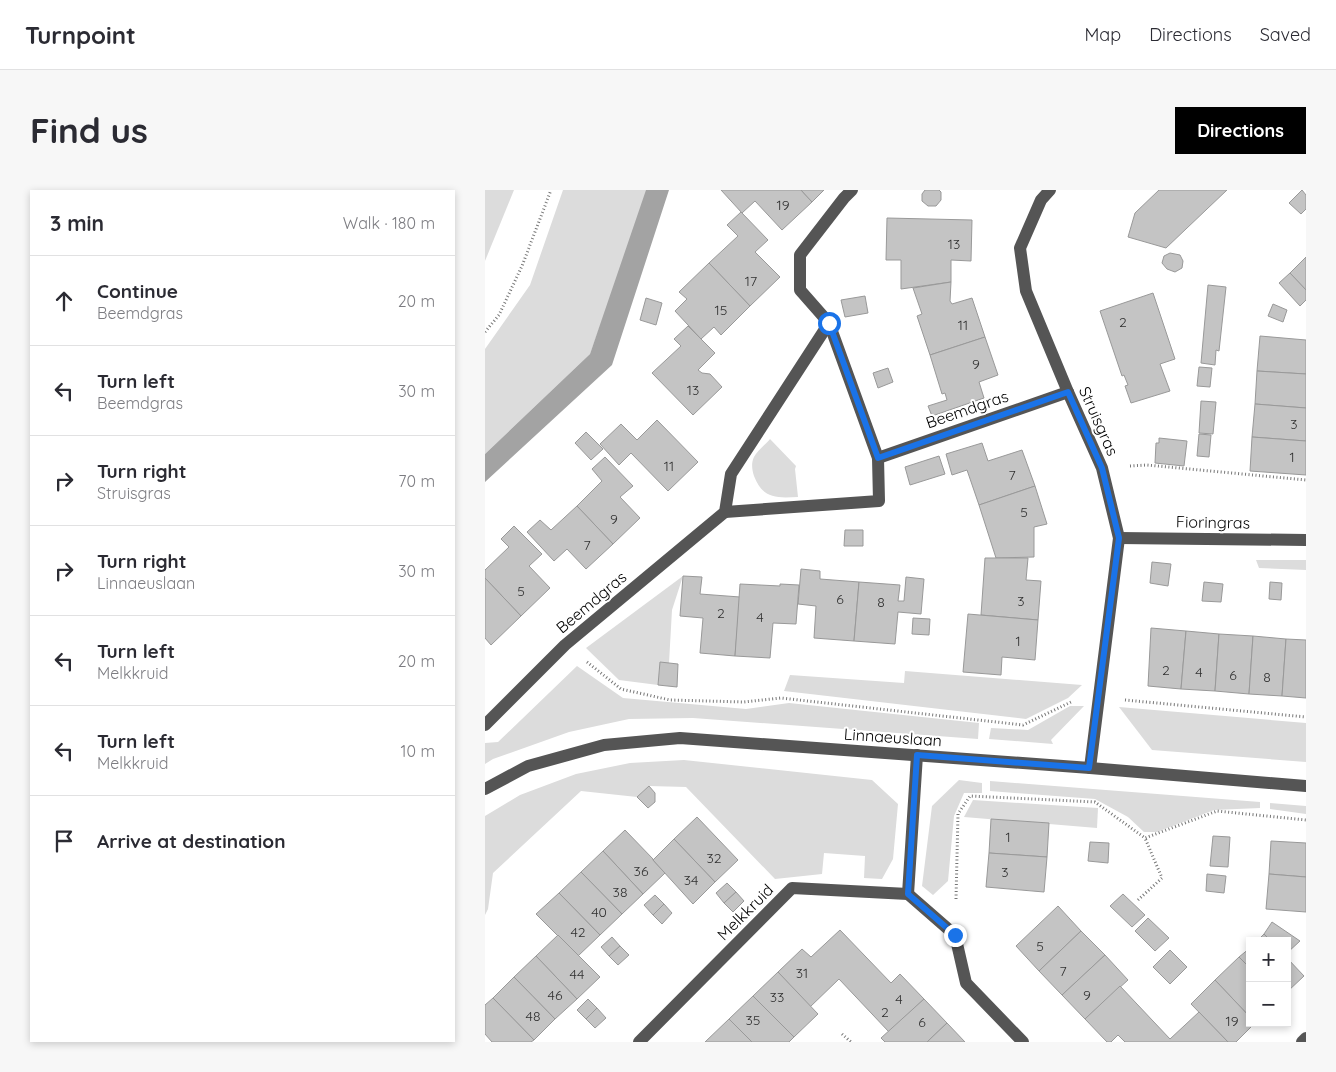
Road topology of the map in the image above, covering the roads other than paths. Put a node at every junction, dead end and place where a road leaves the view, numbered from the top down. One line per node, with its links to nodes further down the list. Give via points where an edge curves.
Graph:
1 (852, 190): 3 (street, via 800,255 800,290)
2 (1050, 190): 4 (street, Struisgras, via 1041,200 1020,248 1027,291)
3 (829, 323): 5 (street); 6 (street, via 731,474)
4 (1068, 392): 5 (street, Beemdgras); 7 (street, Struisgras, via 1102,468)
5 (878, 458): 6 (street, via 879,501)
6 (725, 512): 9 (street, Beemdgras, via 565,644)
7 (1119, 538): 8 (street, Fioringras); 11 (street, Struisgras)
8 (1306, 540)
9 (485, 725)
10 (917, 755): 11 (street, Linnaeuslaan); 13 (street, Linnaeuslaan, via 680,738 604,746 528,766); 14 (street)
11 (1089, 768): 12 (street, Linnaeuslaan)
12 (1306, 786)
13 (485, 789)
14 (908, 894): 16 (street, Melkkruid, via 792,888); 17 (street, via 955,935 965,983)
15 (1306, 1038): 18 (street)
16 (639, 1042)
17 (1023, 1042)
18 (1302, 1042)

